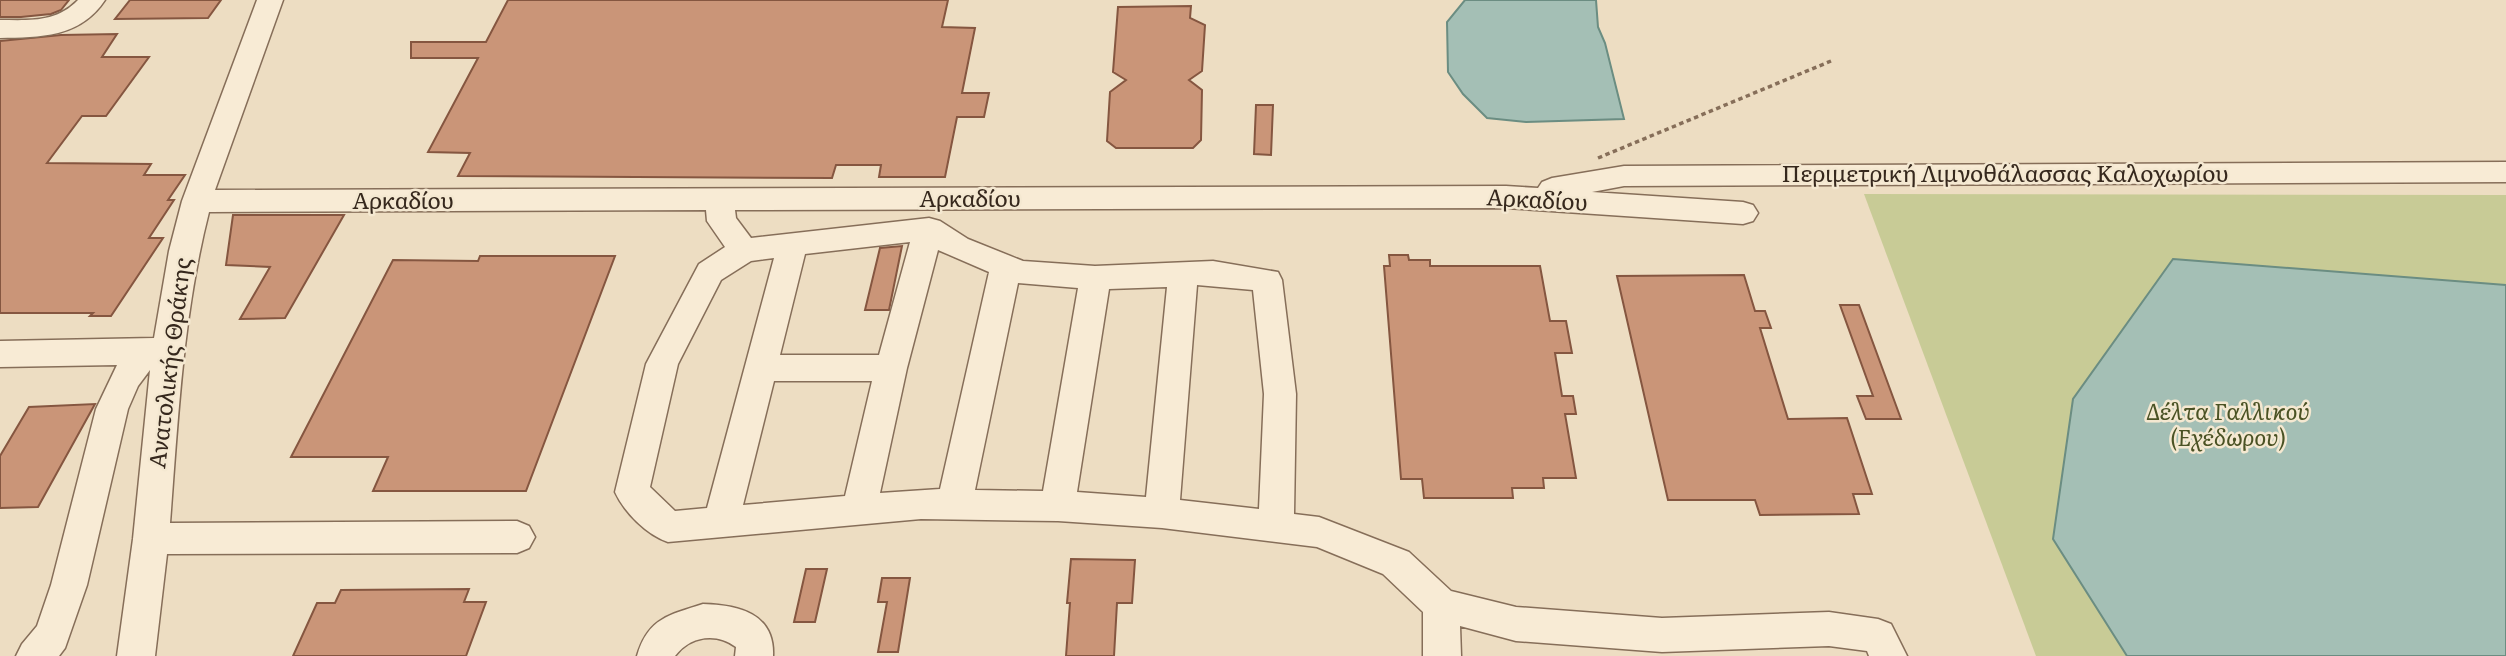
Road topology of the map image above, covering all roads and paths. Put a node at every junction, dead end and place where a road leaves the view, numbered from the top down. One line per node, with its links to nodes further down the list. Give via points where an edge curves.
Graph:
1 (92, 0): 3 (street, via 72,21 51,28)
2 (270, 0): 10 (street, Ανατολικής Θράκης)
3 (0, 29)
4 (1831, 61): 5 (path)
5 (1593, 160)
6 (2506, 172): 7 (street, Περιμετρική Λιμνοθάλασσας Καλοχωρίου, via 1624,176)
7 (1506, 197): 8 (street, Αρκαδίου); 11 (street, Αρκαδίου)
8 (965, 199): 9 (street, Αρκαδίου); 14 (street)
9 (719, 200): 10 (street, Αρκαδίου); 15 (street, via 722,221)
10 (197, 201): 19 (street, Ανατολικής Θράκης)
11 (1743, 213)
12 (929, 229): 13 (street); 14 (street); 22 (street)
13 (792, 246): 15 (street); 21 (street)
14 (957, 247): 16 (street)
15 (744, 250): 27 (street, via 710,272 662,364 632,492 668,527)
16 (1006, 266): 18 (street, via 1020,272); 23 (street)
17 (1183, 274): 18 (street); 26 (street); 28 (street, via 1266,280 1280,394)
18 (1095, 278): 24 (street)
19 (156, 351): 20 (street); 30 (street, Ανατολικής Θράκης); 32 (street, via 124,380 112,409 69,585 52,636)
20 (0, 354)
21 (761, 369): 22 (street); 27 (street)
22 (891, 369): 25 (street)
23 (954, 505): 24 (street); 25 (street)
24 (1058, 506): 26 (street)
25 (859, 510): 27 (street)
26 (1162, 513): 28 (street)
27 (721, 522)
28 (1276, 526): 31 (street, via 1319,532 1396,563)
29 (517, 537): 30 (street)
30 (151, 539): 33 (street, Ανατολικής Θράκης)
31 (1441, 605): 36 (street); 37 (street, via 1516,624 1662,635 1829,629 1878,636)
32 (35, 656)
33 (136, 656)
34 (656, 656): 35 (street, via 659,645 675,630 703,621 732,622 755,640)
35 (754, 656)
36 (1442, 656)
37 (1888, 656)

